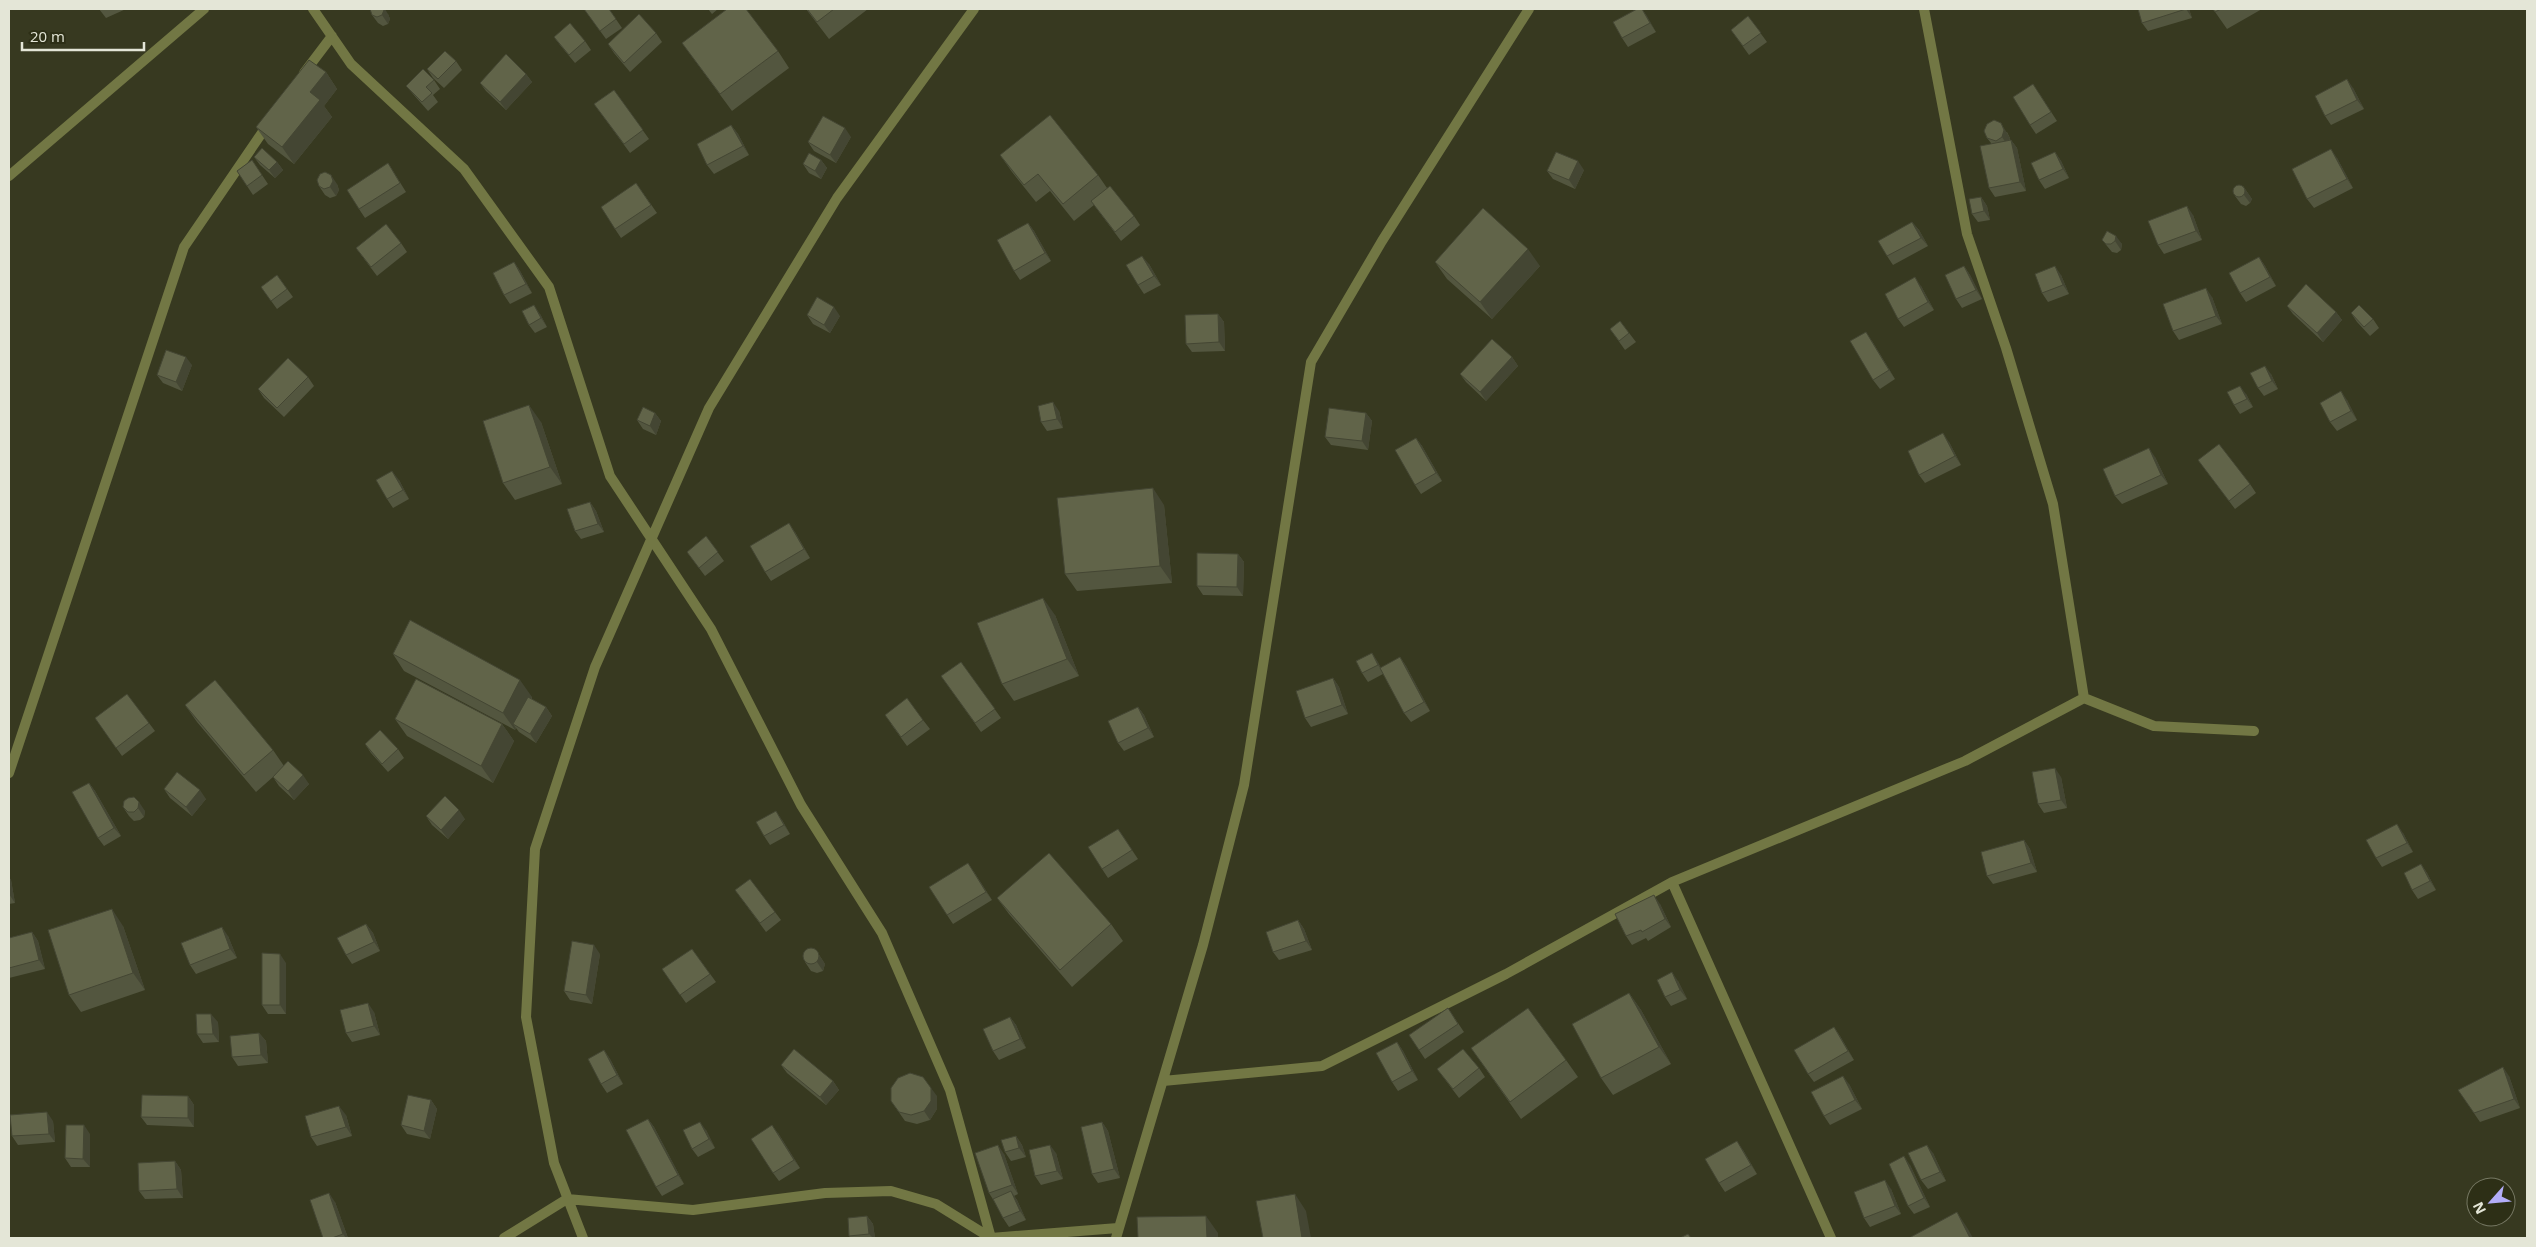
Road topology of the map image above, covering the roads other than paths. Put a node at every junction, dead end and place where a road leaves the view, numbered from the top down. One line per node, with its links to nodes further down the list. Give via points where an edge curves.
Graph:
1 (204, 9): 9 (street)
2 (313, 9): 6 (street)
3 (974, 9): 10 (street, via 837,198 785,282 709,408)
4 (1529, 9): 15 (street, via 1382,241 1311,362 1244,785 1203,945)
5 (1924, 9): 11 (street, via 1967,234 2006,348 2053,504)
6 (332, 36): 7 (street); 10 (street, via 351,64 464,169 549,287 610,476)
7 (298, 81)
8 (276, 112): 13 (street, via 184,247)
9 (9, 176)
10 (651, 538): 16 (street, via 595,667 535,849 526,1017 554,1163); 20 (street, via 711,629 801,805 882,933 950,1090)
11 (2084, 698): 12 (street, via 2154,726); 14 (street, via 1965,761)
12 (2254, 731)
13 (9, 773)
14 (1672, 882): 15 (street, via 1506,974 1322,1066); 21 (street)
15 (1163, 1081): 17 (street)
16 (567, 1199): 18 (street); 19 (street); 20 (street, via 693,1210 825,1193 891,1191 936,1204)
17 (1117, 1233): 20 (street)
18 (504, 1238)
19 (583, 1238)
20 (990, 1238)
21 (1831, 1238)

